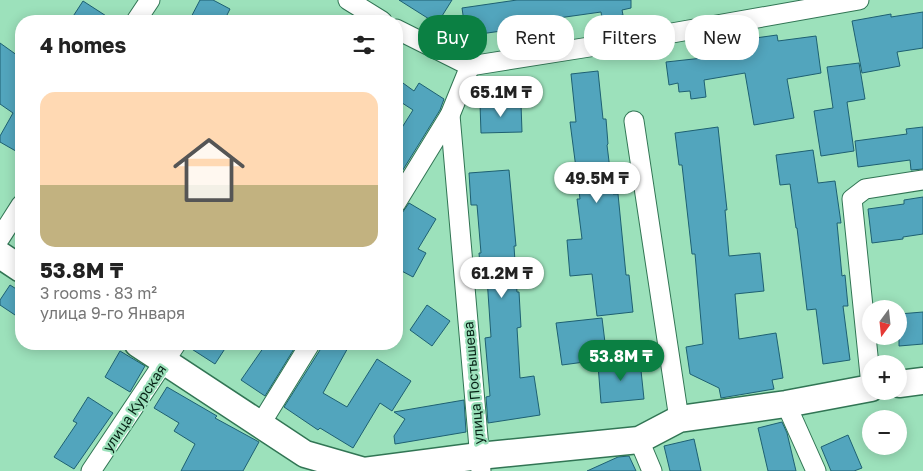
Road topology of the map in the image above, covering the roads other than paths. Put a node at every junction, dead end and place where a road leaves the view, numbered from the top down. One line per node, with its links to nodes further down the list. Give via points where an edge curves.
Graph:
1 (150, 0): 4 (street)
2 (348, 0): 5 (street)
3 (859, 0): 7 (street)
4 (140, 15)
5 (369, 15)
6 (403, 32): 7 (street)
7 (470, 66): 8 (street)
8 (450, 115): 11 (street); 26 (street, улица Постышева)
9 (634, 121): 23 (street)
10 (923, 180): 18 (street, via 865,189 852,198)
11 (403, 192)
12 (15, 214): 13 (street)
13 (0, 238)
14 (0, 255): 15 (street)
15 (15, 265)
16 (306, 350): 24 (street)
17 (171, 353): 24 (street); 27 (street, улица Курская)
18 (868, 355)
19 (923, 381): 20 (street)
20 (907, 383)
21 (862, 388): 22 (street)
22 (786, 404): 23 (street); 29 (street)
23 (679, 419): 25 (street)
24 (260, 425): 26 (street, via 305,454 364,471)
25 (639, 440): 26 (street); 28 (street)
26 (480, 464)
27 (91, 471)
28 (652, 471)
29 (816, 471)

